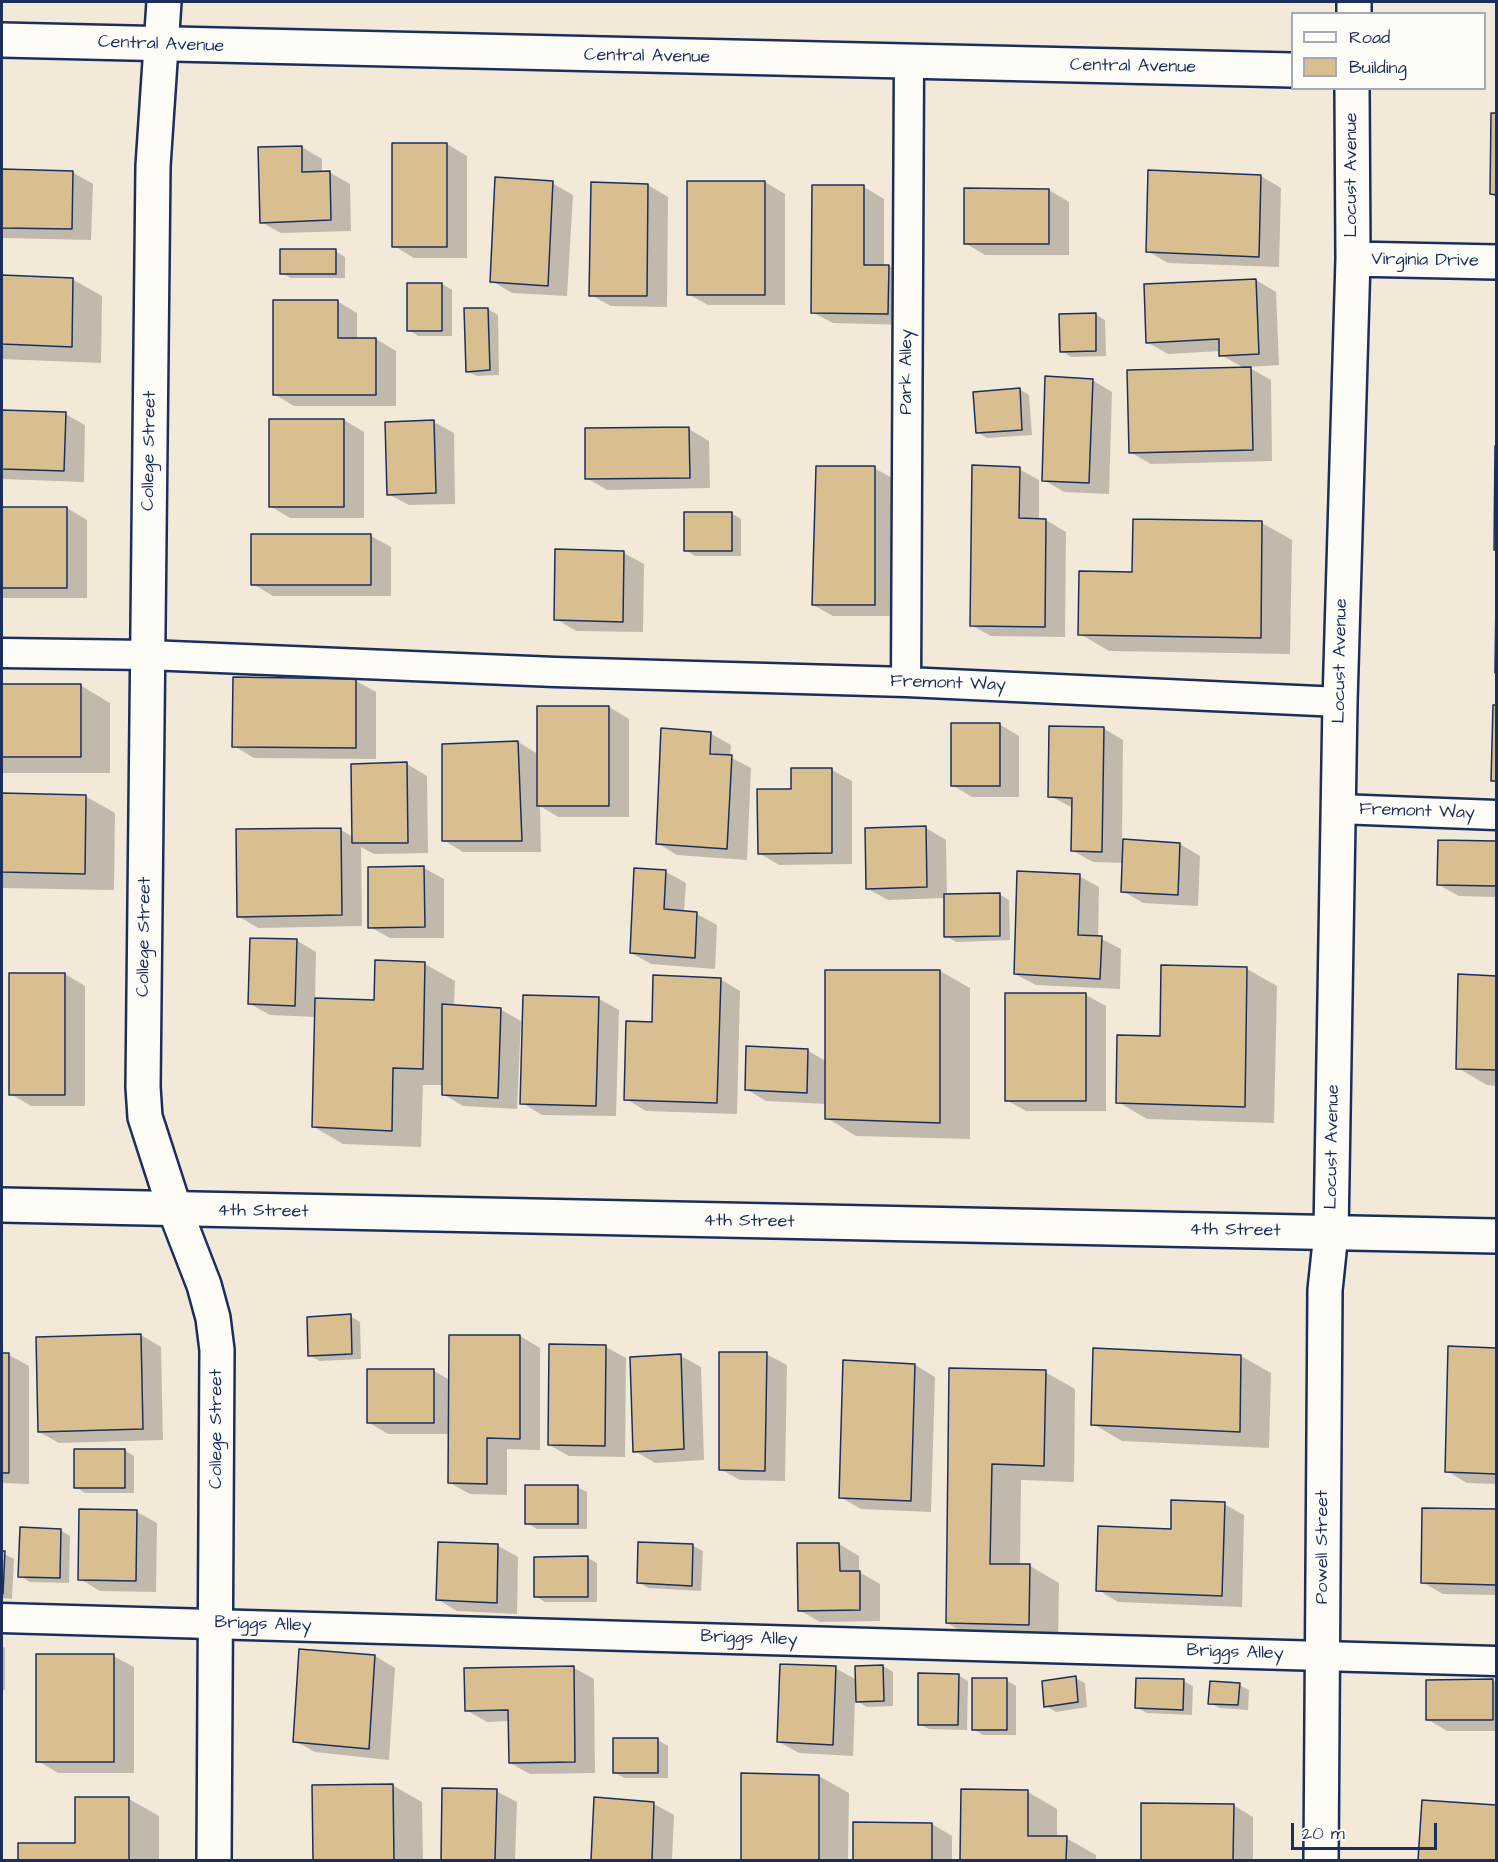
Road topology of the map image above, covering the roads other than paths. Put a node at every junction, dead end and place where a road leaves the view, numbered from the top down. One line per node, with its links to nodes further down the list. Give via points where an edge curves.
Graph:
1 (164, 2): 3 (street, College Street)
2 (2, 40): 3 (street, Central Avenue)
3 (161, 45): 4 (street, Central Avenue); 10 (street, College Street, via 153,166)
4 (909, 63): 5 (street, Central Avenue); 11 (lane, Park Alley)
5 (1291, 70)
6 (1352, 90): 7 (street, Locust Avenue)
7 (1353, 259): 8 (street, Virginia Drive); 12 (street, Locust Avenue)
8 (1497, 262)
9 (2, 653): 10 (lane, Fremont Way)
10 (148, 655): 11 (lane, Fremont Way); 16 (street, College Street, via 143,1087 145,1117)
11 (906, 682): 12 (lane, Fremont Way)
12 (1340, 702): 13 (street, Locust Avenue)
13 (1338, 809): 14 (lane, Fremont Way); 17 (street, Locust Avenue)
14 (1497, 815)
15 (2, 1205): 16 (street, 4th Street)
16 (175, 1210): 17 (street, 4th Street); 20 (street, College Street, via 204,1285 217,1350)
17 (1331, 1233): 18 (street, 4th Street); 21 (street, Powell Street, via 1325,1290)
18 (1497, 1236)
19 (2, 1618): 20 (lane, Briggs Alley)
20 (217, 1623): 21 (lane, Briggs Alley); 23 (street, College Street)
21 (1322, 1656): 22 (lane, Briggs Alley); 24 (street, Powell Street)
22 (1497, 1661)
23 (214, 1860)
24 (1321, 1860)

